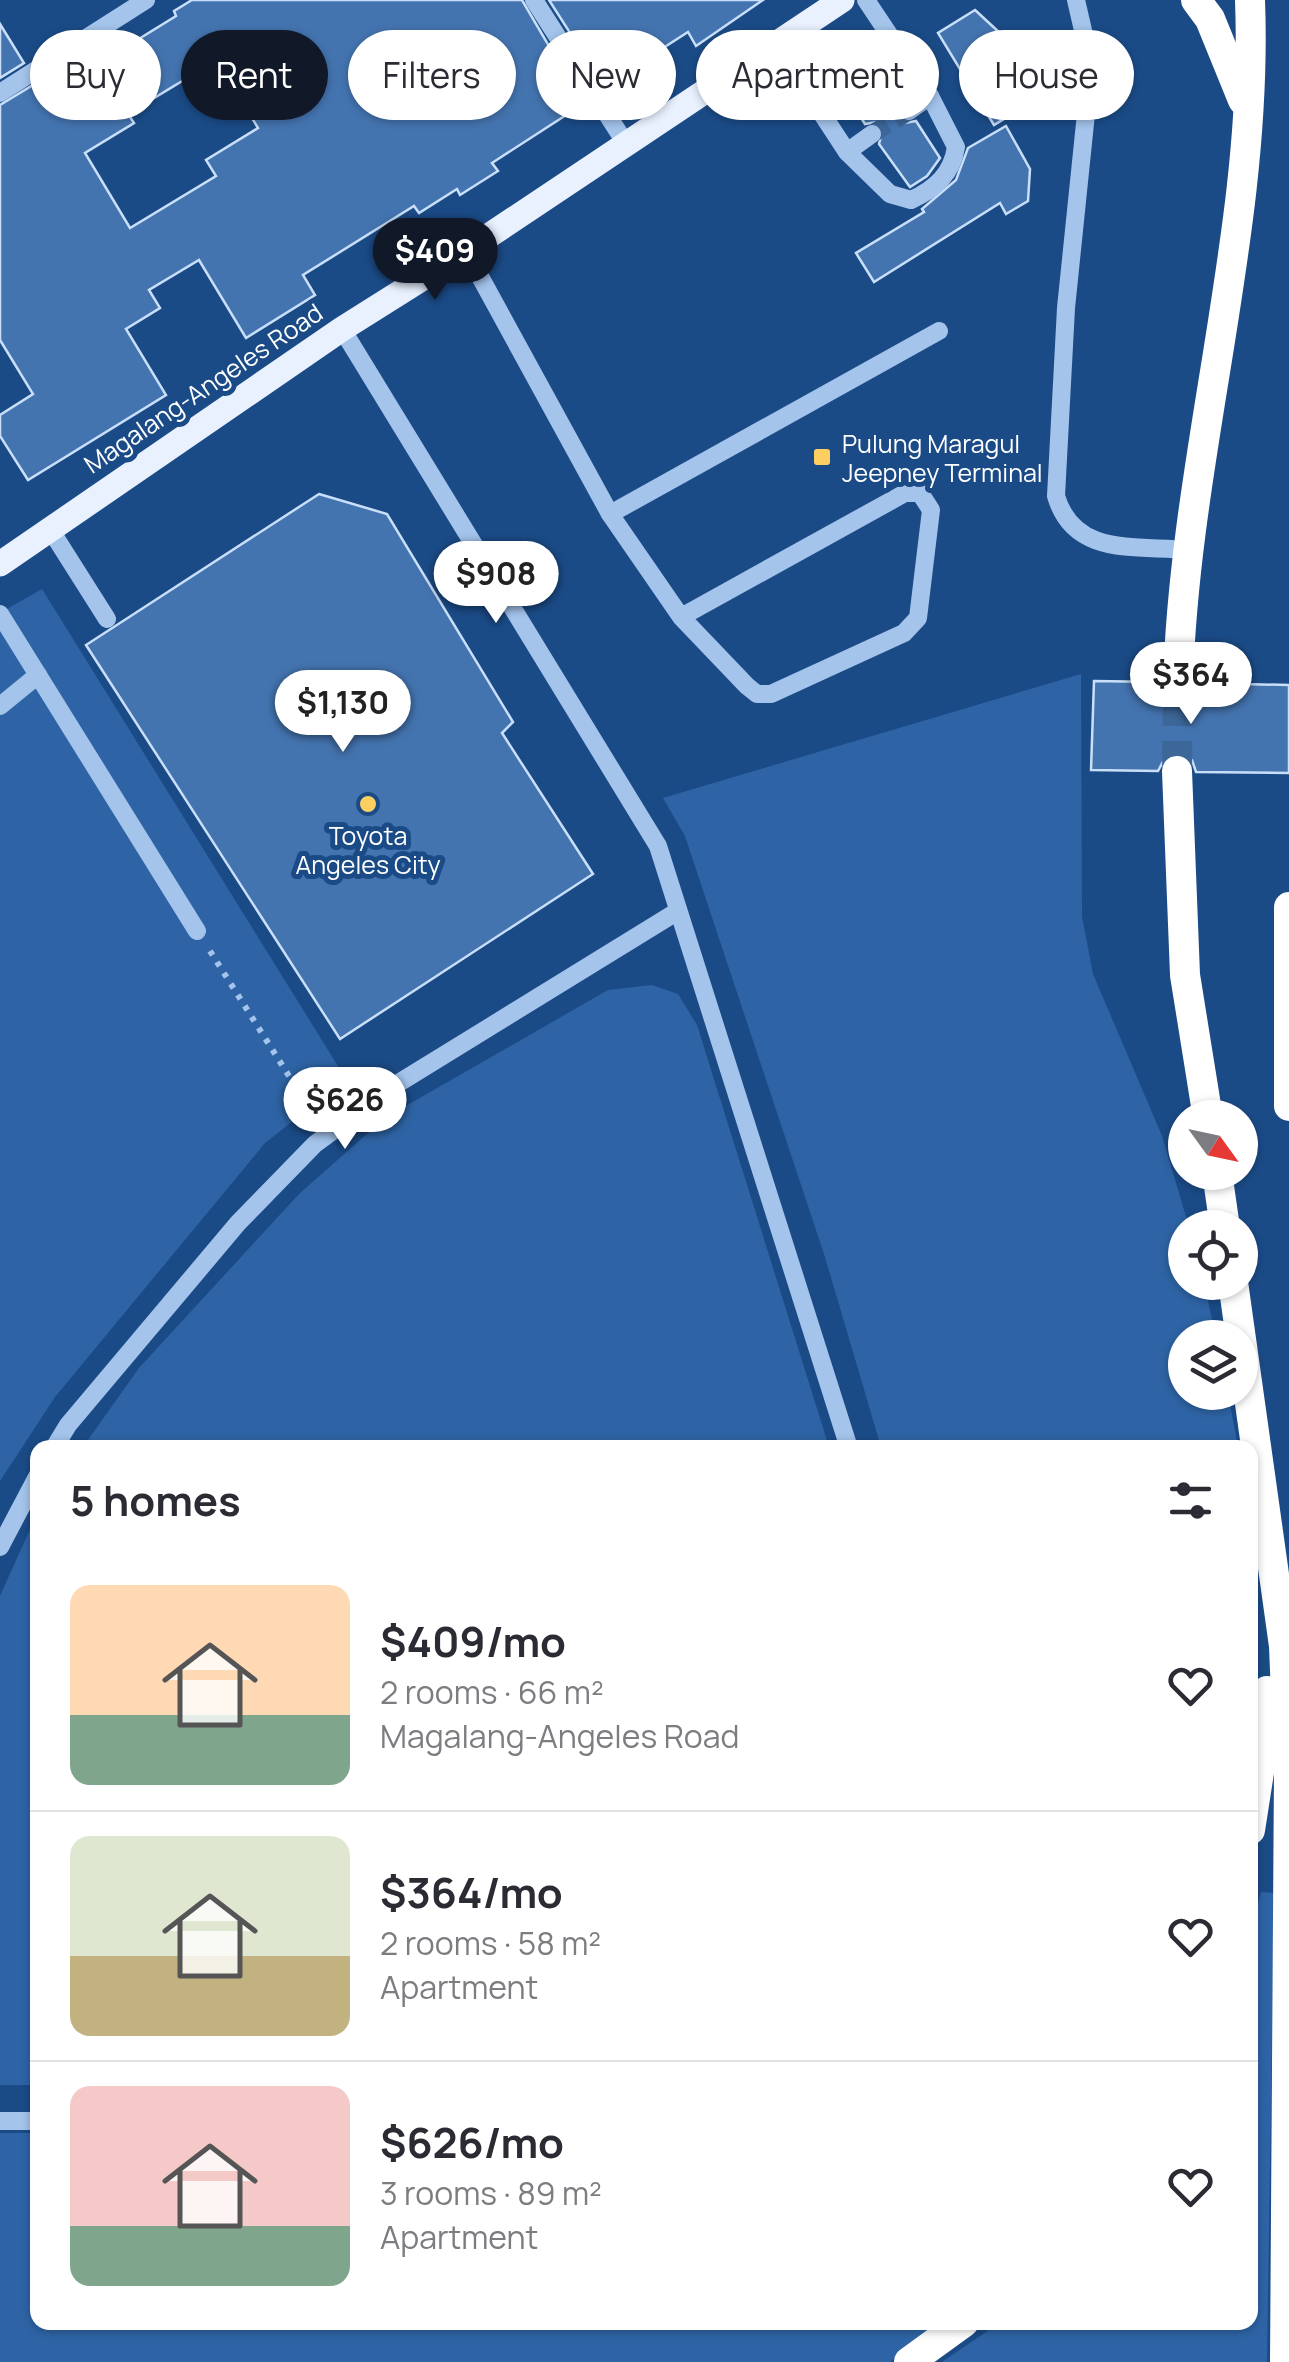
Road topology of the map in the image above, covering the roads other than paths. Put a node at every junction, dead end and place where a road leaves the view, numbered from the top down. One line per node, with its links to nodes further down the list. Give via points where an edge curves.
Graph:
1 (146, 0): 10 (street)
2 (534, 0): 16 (street)
3 (842, 0): 8 (main road, Magalang-Angeles Road)
4 (866, 0): 9 (street)
5 (1076, 0): 23 (street, via 1092,65 1066,308 1056,496 1068,524 1088,539)
6 (1196, 0): 13 (highway)
7 (1250, 0): 13 (highway)
8 (794, 30)
9 (886, 30)
10 (0, 93)
11 (696, 96): 16 (main road, Magalang-Angeles Road)
12 (939, 114): 17 (street, via 956,147 946,176 910,200 890,194)
13 (1249, 117): 23 (highway)
14 (826, 120): 17 (street)
15 (872, 134): 17 (street)
16 (626, 144): 18 (main road, Magalang-Angeles Road)
17 (847, 152)
18 (466, 251): 19 (main road, Magalang-Angeles Road); 21 (street)
19 (342, 329): 22 (main road, Magalang-Angeles Road); 33 (street, via 658,846)
20 (939, 330): 21 (street)
21 (610, 514): 26 (street)
22 (50, 530): 24 (main road, Magalang-Angeles Road); 27 (street)
23 (1188, 550): 29 (highway)
24 (0, 564)
25 (0, 614): 28 (street)
26 (681, 617): 26 (street, via 746,686 771,694 904,633 918,618 931,510 920,493 905,493)
27 (107, 619)
28 (38, 675): 30 (street); 34 (street)
29 (1178, 682)
30 (0, 706)
31 (1178, 772): 35 (highway, via 1185,976)
32 (1289, 907): 36 (highway)
33 (678, 911): 38 (street, via 397,1084 327,1136 238,1223); 39 (street)
34 (197, 931)
35 (1205, 1100)
36 (1289, 1106)
37 (1235, 1300): 40 (highway)
38 (59, 1440)
39 (846, 1440)
40 (1254, 1440)
41 (1258, 1472): 43 (highway)
42 (30, 1490): 44 (street)
43 (1266, 1533): 45 (highway, via 1267,1720); 50 (highway, via 1284,1646 1288,1769)
44 (0, 1547)
45 (1258, 1778)
46 (0, 2121): 47 (street)
47 (30, 2121)
48 (953, 2330): 49 (highway)
49 (909, 2362)
50 (1285, 2362)

